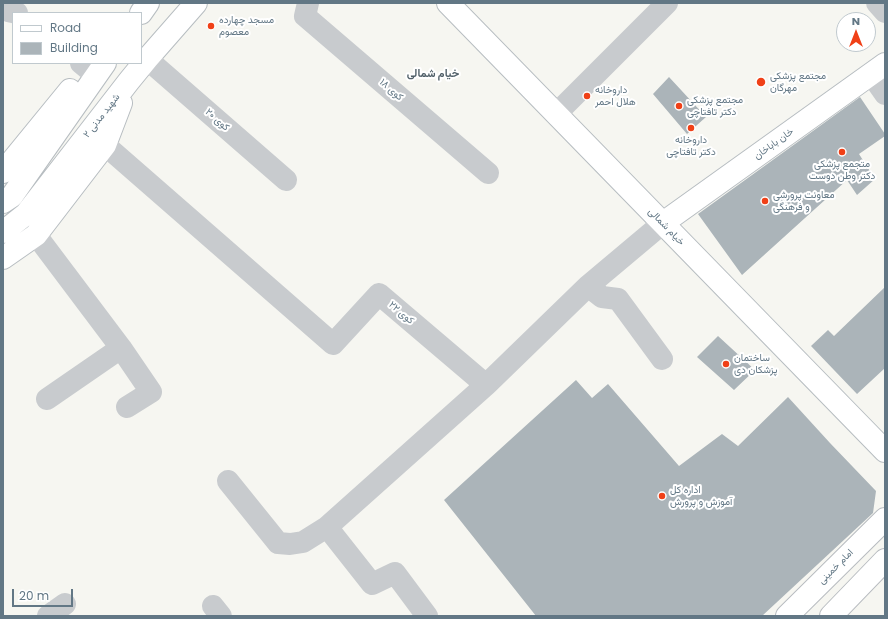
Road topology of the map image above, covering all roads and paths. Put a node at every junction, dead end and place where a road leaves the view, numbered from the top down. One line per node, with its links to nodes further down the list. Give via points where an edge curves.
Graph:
1 (3, 3): 8 (street, via 8,11)
2 (148, 3): 9 (main road)
3 (196, 3): 11 (main road, شهید مدنی ۲)
4 (308, 3): 19 (street, کوی ۱۸, via 305,16)
5 (448, 3): 16 (main road, خیام شمالی)
6 (667, 3): 16 (street)
7 (878, 3): 10 (street)
8 (12, 12)
9 (142, 12)
10 (885, 12)
11 (147, 59): 14 (main road, شهید مدنی ۲); 20 (street, کوی ۲۰)
12 (94, 64): 18 (main road); 21 (main road, via 12,196)
13 (878, 69): 15 (street); 22 (main road, خان باباخان)
14 (129, 81): 17 (main road); 23 (main road, شهید مدنی ۲, via 26,214)
15 (885, 94)
16 (556, 114): 22 (main road, خیام شمالی)
17 (105, 145): 24 (main road); 29 (street, کوی ۲۲, via 333,344 379,294)
18 (3, 172)
19 (488, 173)
20 (286, 180)
21 (3, 202)
22 (663, 223): 26 (street); 32 (main road, خیام شمالی)
23 (6, 230)
24 (36, 235): 25 (main road); 27 (street)
25 (3, 258)
26 (588, 286): 28 (street, via 602,297 618,299); 29 (street)
27 (121, 348): 30 (street); 31 (street, via 151,392)
28 (662, 359)
29 (486, 385): 35 (street)
30 (47, 399)
31 (127, 407)
32 (885, 450)
33 (228, 481): 35 (street, via 278,543 302,542)
34 (885, 519): 39 (main road, امام خمینی)
35 (327, 527): 38 (street, via 372,584 395,573)
36 (885, 560): 37 (main road)
37 (839, 613)
38 (428, 616)
39 (787, 616)

